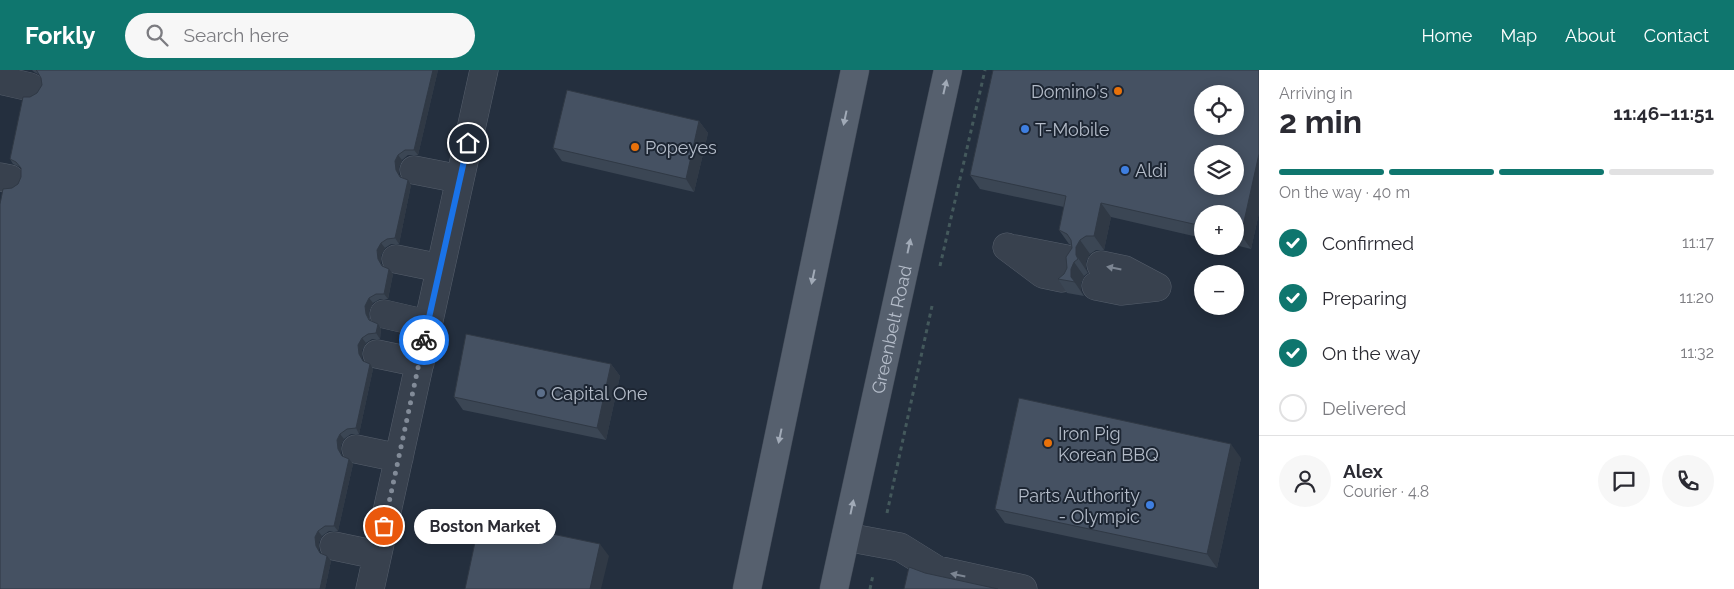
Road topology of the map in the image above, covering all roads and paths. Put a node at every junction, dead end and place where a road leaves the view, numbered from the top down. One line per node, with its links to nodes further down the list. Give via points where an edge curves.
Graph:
1 (484, 70): 8 (lane)
2 (855, 70): 28 (main road, one-way to 28)
3 (948, 70): 23 (main road, Greenbelt Road, one-way to 3)
4 (985, 70): 13 (path)
5 (0, 80): 6 (lane)
6 (30, 87)
7 (414, 170): 8 (lane)
8 (460, 179): 11 (lane)
9 (1007, 247): 12 (lane, via 1043,274)
10 (396, 259): 11 (lane)
11 (440, 268): 18 (lane)
12 (1064, 269)
13 (939, 271)
14 (1098, 275): 15 (lane, one-way to 14, via 1125,270)
15 (1157, 287)
16 (933, 299): 24 (path)
17 (384, 314): 18 (lane)
18 (427, 324): 20 (lane)
19 (377, 354): 20 (lane)
20 (420, 363): 22 (lane)
21 (356, 449): 22 (lane)
22 (399, 458): 26 (lane)
23 (846, 537): 24 (lane); 29 (main road, Greenbelt Road)
24 (890, 545): 30 (path); 31 (lane, one-way to 24, via 936,570)
25 (334, 546): 26 (lane)
26 (377, 555): 27 (lane)
27 (370, 589)
28 (748, 589)
29 (834, 589)
30 (870, 589)
31 (1023, 589)

